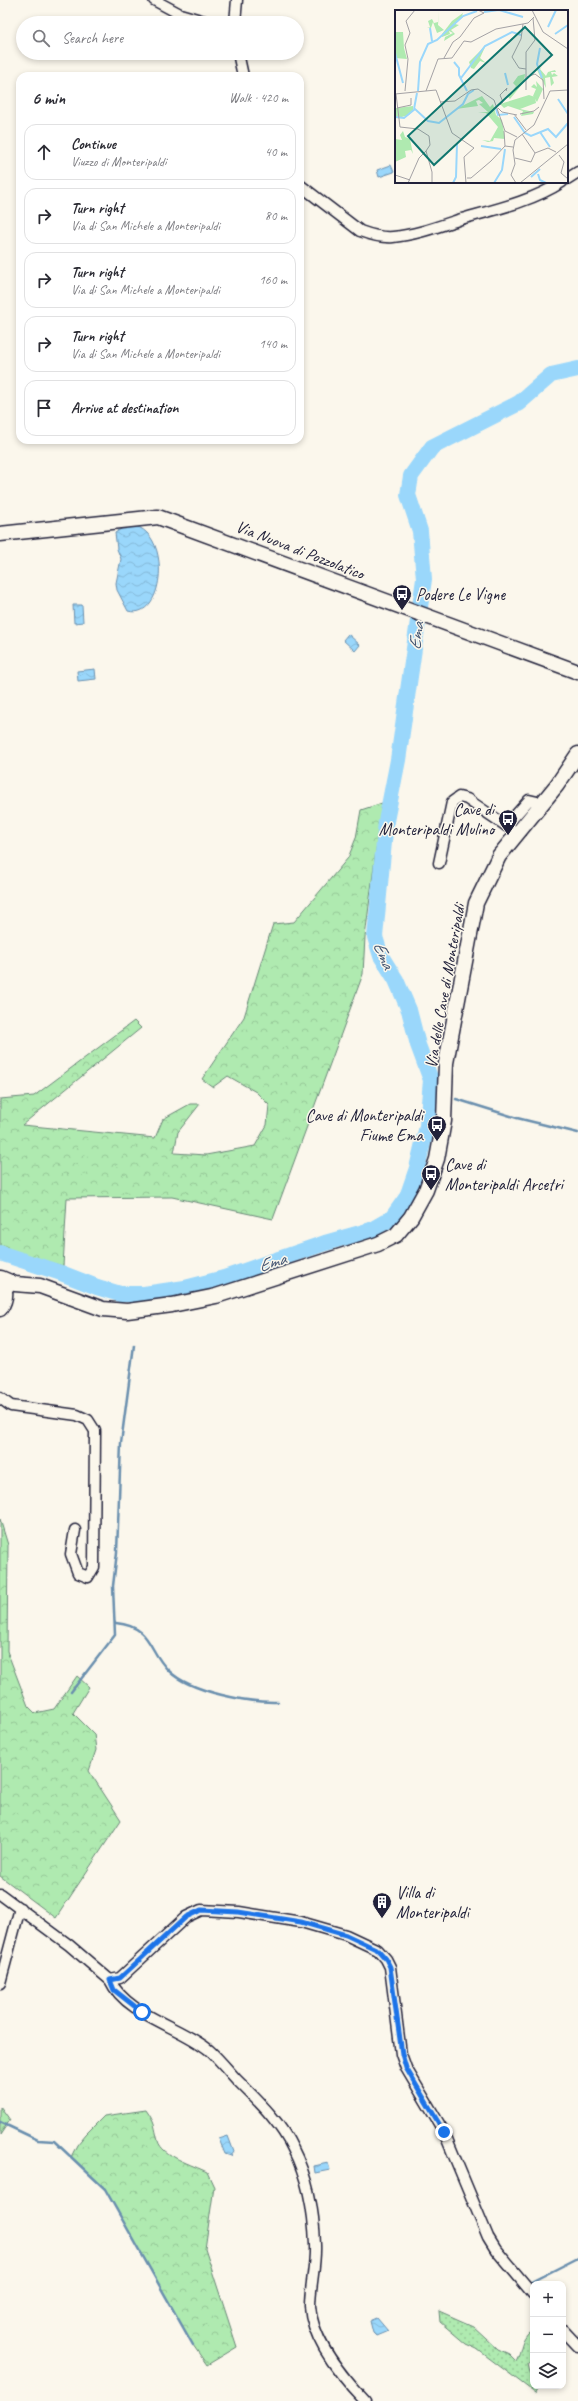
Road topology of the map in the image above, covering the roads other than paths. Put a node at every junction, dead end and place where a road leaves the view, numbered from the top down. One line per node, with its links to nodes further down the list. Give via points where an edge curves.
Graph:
1 (154, 0): 3 (street)
2 (237, 0): 4 (street)
3 (187, 16)
4 (236, 16)
5 (240, 60): 6 (street)
6 (242, 72)
7 (578, 172): 8 (street)
8 (568, 178)
9 (560, 183): 10 (street, via 513,204 392,238 360,231)
10 (304, 188)
11 (0, 534): 12 (street, Via Nuova di Pozzolatico, via 158,517)
12 (578, 672)
13 (578, 754): 14 (street, Via delle Cave di Monteripaldi, via 542,803)
14 (512, 829): 15 (street, via 467,799 459,797 452,802); 17 (street, Via delle Cave di Monteripaldi, via 476,903 446,1064 444,1121 437,1159 419,1205 405,1226 378,1244 216,1296 172,1305 127,1311 103,1309 40,1286)
15 (439, 863)
16 (0, 1278): 17 (street, Via delle Cave di Monteripaldi); 18 (street, Via delle Cave di Monteripaldi)
17 (23, 1285): 18 (street, Via delle Cave di Monteripaldi)
18 (6, 1292): 19 (street, via 4,1304)
19 (0, 1309)
20 (0, 1398): 21 (street, via 11,1406 77,1415 88,1420 95,1431 94,1567 88,1577 78,1573 71,1554)
21 (75, 1530)
22 (0, 1894): 23 (street)
23 (20, 1908): 24 (street); 25 (street)
24 (110, 1980): 26 (street, via 120,1978 186,1917 201,1910 238,1912 301,1922 346,1935 378,1950 390,1967 406,2068 444,2132 488,2237); 29 (street, via 114,1990 152,2019 184,2034 209,2050 269,2113 294,2149 308,2185 311,2203 315,2245 310,2306 318,2334 335,2366)
25 (0, 1984)
26 (530, 2290)
27 (566, 2333): 28 (street)
28 (578, 2346)
29 (365, 2401)

